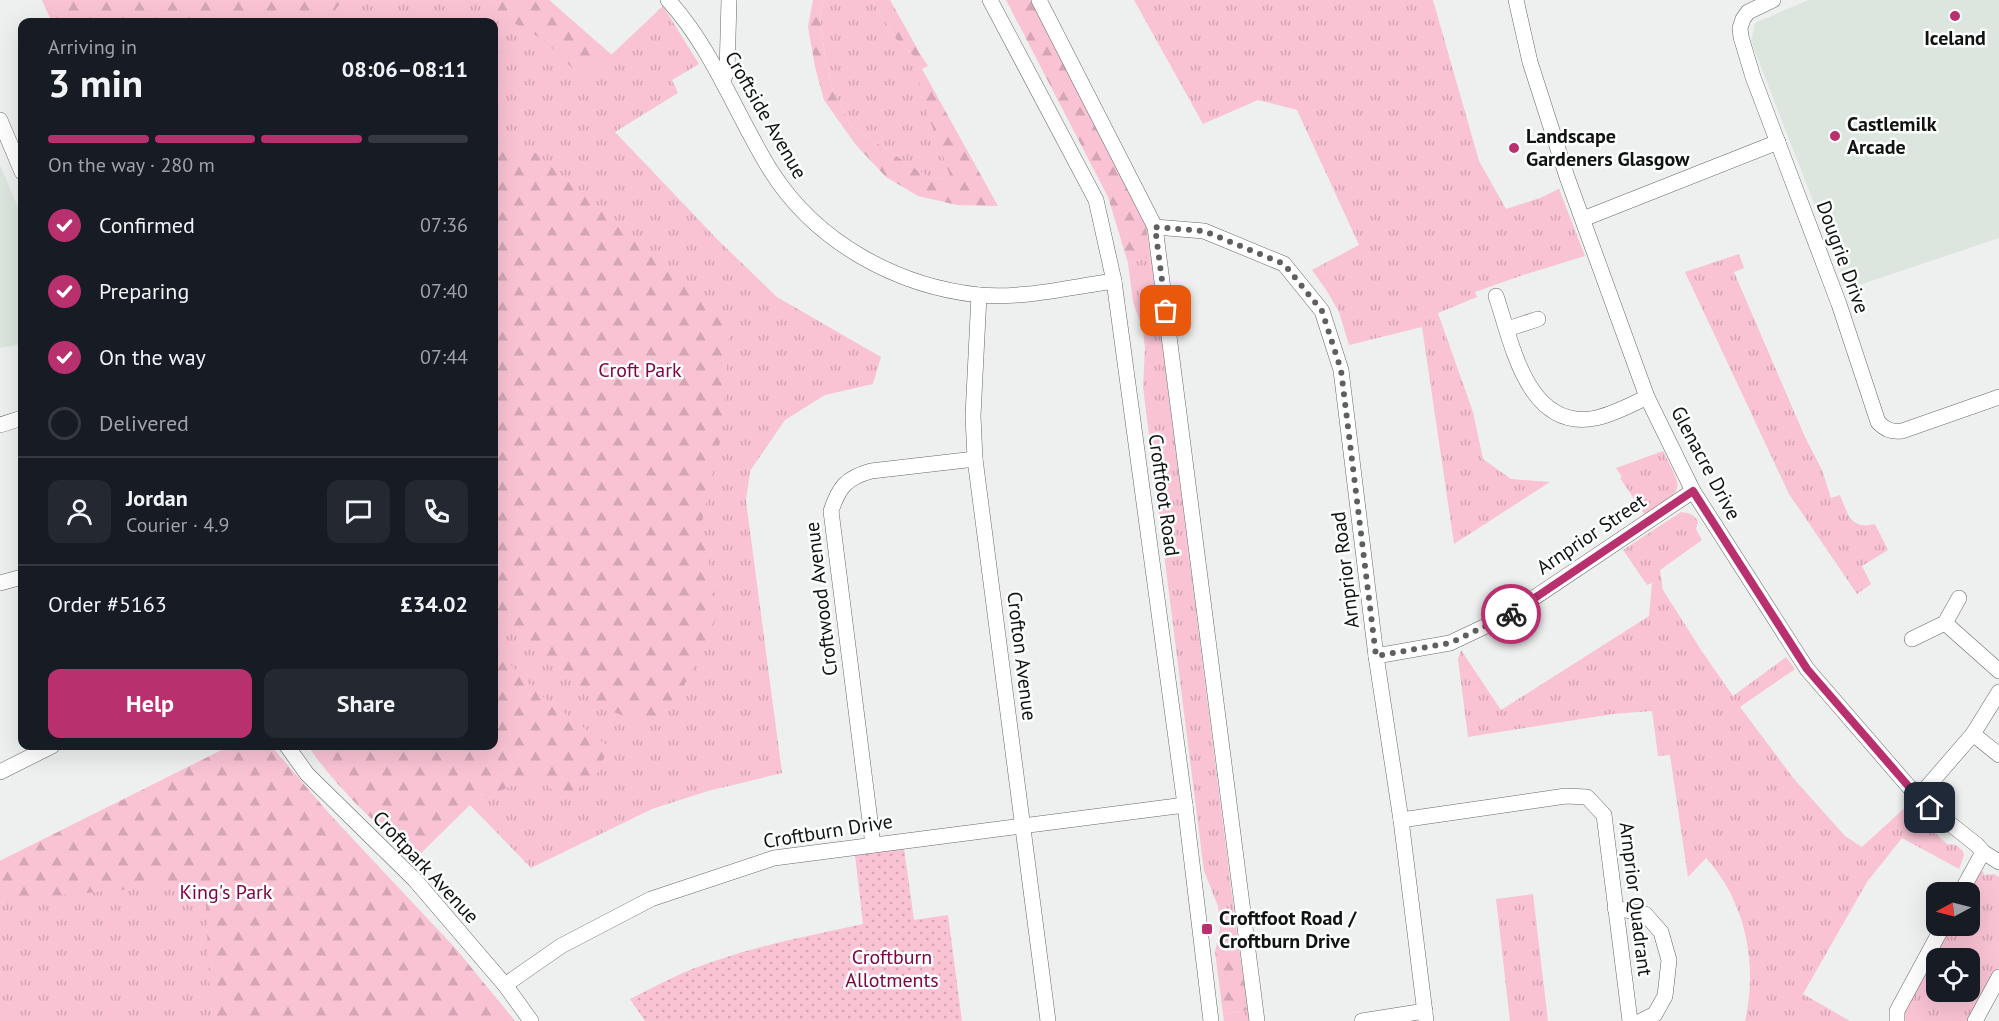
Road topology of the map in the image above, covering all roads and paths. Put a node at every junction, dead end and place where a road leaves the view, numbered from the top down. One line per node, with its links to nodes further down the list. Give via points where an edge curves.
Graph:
1 (668, 0): 7 (street, Croftside Avenue)
2 (729, 0): 7 (street, via 727,72)
3 (990, 0): 13 (street, Croftfoot Road, via 1096,200)
4 (1039, 0): 12 (street, Croftfoot Road)
5 (1516, 0): 11 (street, Glenacre Drive, via 1530,63)
6 (1773, 0): 9 (street, Dougrie Drive, via 1748,12 1740,28 1745,54)
7 (722, 81): 14 (street, Croftside Avenue, via 772,172 794,203 826,234 893,274)
8 (0, 120): 10 (street)
9 (1778, 142): 11 (street); 19 (street, Dougrie Drive, via 1878,422 1884,429 1902,431)
10 (18, 163)
11 (1583, 219): 18 (street, Glenacre Drive)
12 (1155, 227): 29 (street, Arnprior Road, via 1204,231 1284,264 1322,311 1341,370); 53 (street, Croftfoot Road)
13 (1114, 281): 14 (street, Croftside Avenue); 38 (street, Croftfoot Road)
14 (979, 295): 22 (street, Crofton Avenue, via 973,416)
15 (1496, 296): 17 (street)
16 (1538, 319): 17 (street)
17 (1507, 329): 18 (street, via 1524,377 1535,396 1550,410 1571,417 1594,418)
18 (1647, 397): 23 (street, Glenacre Drive)
19 (1999, 397)
20 (18, 419): 21 (street)
21 (0, 425)
22 (975, 459): 40 (street, Crofton Avenue); 41 (street, Croftwood Avenue, via 856,475 837,495 831,511)
23 (1693, 491): 29 (street, Arnprior Street, via 1507,616 1450,643); 37 (street, Glenacre Drive, via 1807,669 1910,788)
24 (18, 578): 25 (street)
25 (0, 583)
26 (1959, 598): 27 (street)
27 (1945, 623): 28 (street); 30 (street)
28 (1912, 639)
29 (1376, 656): 39 (street, Arnprior Road)
30 (1999, 671)
31 (1999, 692): 32 (street)
32 (1973, 734): 35 (street); 37 (street)
33 (44, 750): 36 (street)
34 (290, 750): 48 (street, Croftpark Avenue, via 307,774 415,880)
35 (1999, 755)
36 (0, 772)
37 (1922, 793): 42 (street, Glenacre Drive, via 1930,808)
38 (1185, 805): 40 (street, Croftburn Drive); 52 (street, Croftfoot Road)
39 (1401, 820): 45 (street, Arnprior Quadrant, via 1566,796 1587,797 1604,815); 49 (street, Arnprior Road)
40 (1023, 825): 41 (street, Croftburn Drive); 51 (street, Crofton Avenue)
41 (873, 845): 48 (street, Croftburn Drive, via 774,858 651,899 561,946)
42 (1983, 852): 43 (street, Glenacre Drive); 44 (street)
43 (1999, 862)
44 (1966, 882)
45 (1615, 908): 55 (street, Arnprior Quadrant); 56 (street, via 1645,914 1661,932 1669,960 1665,996 1655,1014)
46 (1938, 936): 57 (street, via 1897,1011)
47 (1999, 976): 58 (street)
48 (505, 985): 50 (street, Croftpark Avenue)
49 (1426, 1016): 54 (street)
50 (531, 1021)
51 (1048, 1021)
52 (1211, 1021)
53 (1257, 1021)
54 (1362, 1021)
55 (1630, 1021)
56 (1641, 1021)
57 (1897, 1021)
58 (1975, 1021)

